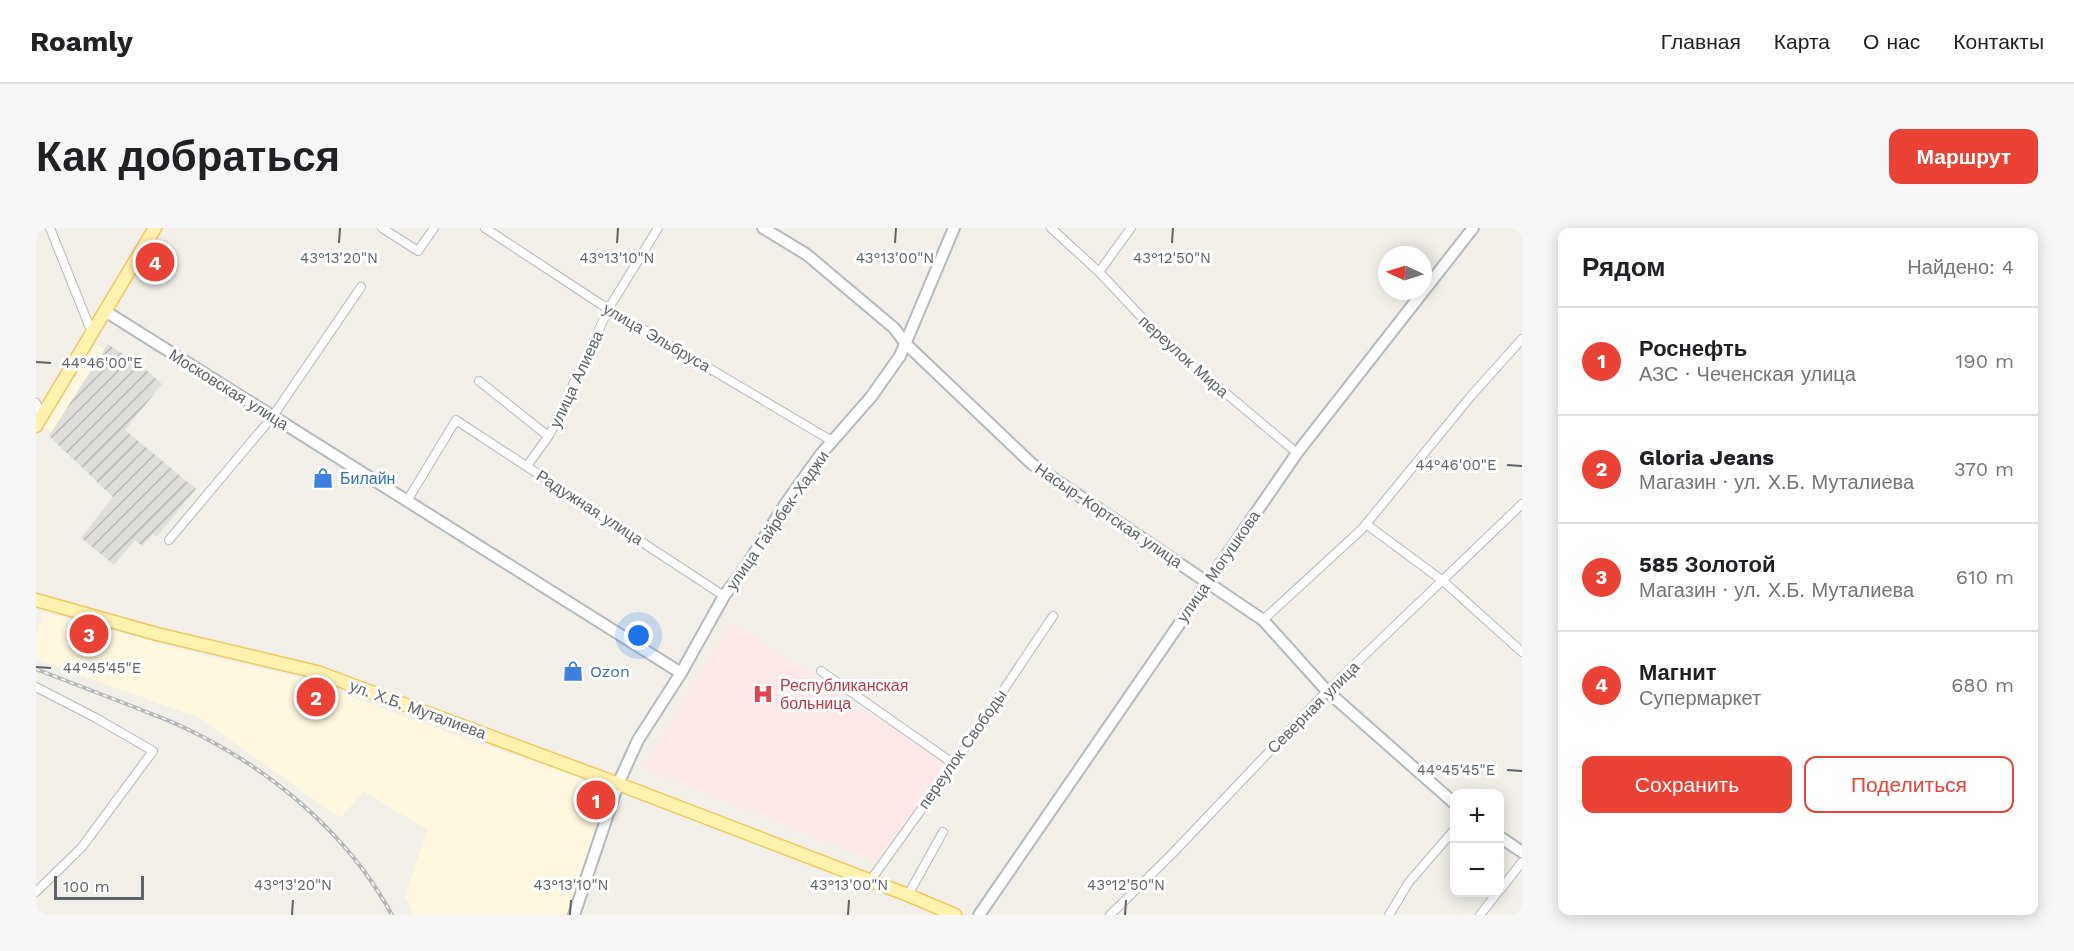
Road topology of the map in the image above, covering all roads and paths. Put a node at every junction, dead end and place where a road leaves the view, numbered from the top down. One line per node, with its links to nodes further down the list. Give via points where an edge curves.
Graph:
1 (50, 228): 16 (street)
2 (155, 228): 15 (main road)
3 (382, 228): 4 (street, via 418,251)
4 (434, 228)
5 (484, 228): 14 (street, улица Эльбруса)
6 (658, 228): 14 (street, улица Алиева)
7 (763, 228): 18 (street, Насыр-Кортская улица, via 806,254 894,328)
8 (954, 228): 18 (street, улица Гайрбек-Хаджи)
9 (1052, 228): 12 (street, переулок Мира)
10 (1131, 228): 12 (street)
11 (1473, 228): 25 (street, улица Могушкова)
12 (1099, 272): 25 (street, переулок Мира, via 1164,341)
13 (361, 287): 21 (street)
14 (609, 308): 23 (street, улица Алиева); 24 (street, улица Эльбруса)
15 (105, 311): 16 (main road); 21 (street, Московская улица)
16 (92, 333): 22 (main road)
17 (1522, 339): 29 (street)
18 (906, 344): 24 (street, улица Гайрбек-Хаджи, via 872,397); 31 (street, Насыр-Кортская улица, via 1032,464)
19 (479, 381): 23 (street)
20 (36, 403): 22 (street)
21 (273, 416): 27 (street, Московская улица); 30 (street)
22 (39, 421)
23 (548, 436): 26 (street, улица Алиева)
24 (832, 441): 33 (street, улица Гайрбек-Хаджи)
25 (1297, 453): 31 (street, улица Могушкова)
26 (527, 466): 27 (street, Радужная улица, via 456,420); 33 (street, Радужная улица)
27 (407, 501): 39 (street, Московская улица)
28 (1522, 504): 32 (street, Северная улица)
29 (1366, 524): 32 (street); 36 (street)
30 (169, 540)
31 (1207, 580): 36 (street, Насыр-Кортская улица); 57 (street, улица Могушкова)
32 (1443, 581): 37 (street); 41 (street, Северная улица)
33 (724, 596): 39 (street, улица Гайрбек-Хаджи)
34 (36, 598): 43 (main road, ул. Х.Б. Муталиева, via 157,634 317,672)
35 (1053, 616): 42 (street, переулок Свободы)
36 (1263, 620): 41 (street, Насыр-Кортская улица)
37 (1522, 652)
38 (821, 671): 42 (street)
39 (681, 673): 43 (street, улица Гайрбек-Хаджи, via 638,740)
40 (36, 687): 52 (street, via 153,750 82,847)
41 (1327, 691): 44 (street, Насыр-Кортская улица); 58 (street, Северная улица)
42 (954, 764): 50 (street, переулок Свободы)
43 (618, 784): 50 (main road); 55 (street, улица Гайрбек-Хаджи)
44 (1450, 799)
45 (944, 832): 53 (street)
46 (1450, 836): 59 (street, via 1409,882)
47 (1504, 840): 48 (street)
48 (1522, 852)
49 (1522, 862): 51 (street)
50 (870, 881): 53 (main road)
51 (1504, 885)
52 (36, 892)
53 (908, 895): 56 (main road)
54 (1494, 897): 60 (street)
55 (574, 915)
56 (955, 915)
57 (979, 915)
58 (1110, 915)
59 (1389, 915)
60 (1480, 915)

